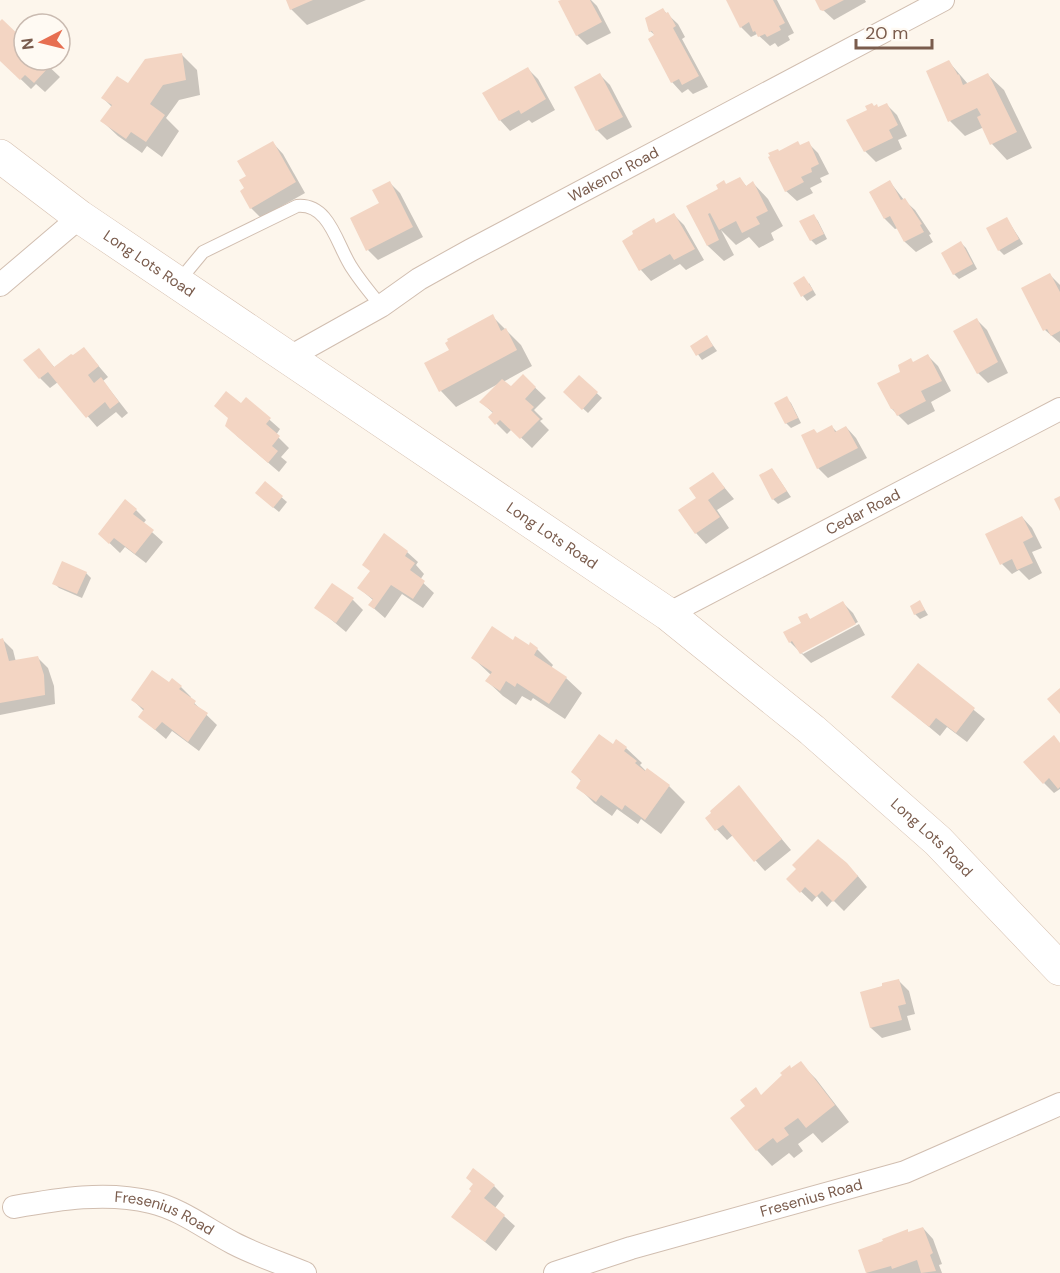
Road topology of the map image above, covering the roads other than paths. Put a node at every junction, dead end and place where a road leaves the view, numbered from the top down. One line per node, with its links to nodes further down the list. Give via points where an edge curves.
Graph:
1 (943, 0): 6 (street, Wakenor Road, via 471,250)
2 (0, 156): 3 (main road, Long Lots Road)
3 (80, 217): 4 (main road, Long Lots Road); 5 (street)
4 (177, 283): 6 (lane, via 203,252 297,206 307,205 316,209 332,228 351,267); 7 (main road, Long Lots Road)
5 (0, 285)
6 (381, 306): 7 (street, Wakenor Road)
7 (288, 358): 9 (main road, Long Lots Road)
8 (1060, 409): 9 (street, Cedar Road)
9 (668, 614): 10 (main road, Long Lots Road, via 812,730 938,841)
10 (1060, 969)
11 (1060, 1104): 14 (street, Fresenius Road, via 905,1172)
12 (14, 1207): 13 (street, Fresenius Road, via 96,1197 152,1202 180,1212 234,1244)
13 (305, 1273)
14 (555, 1273)

